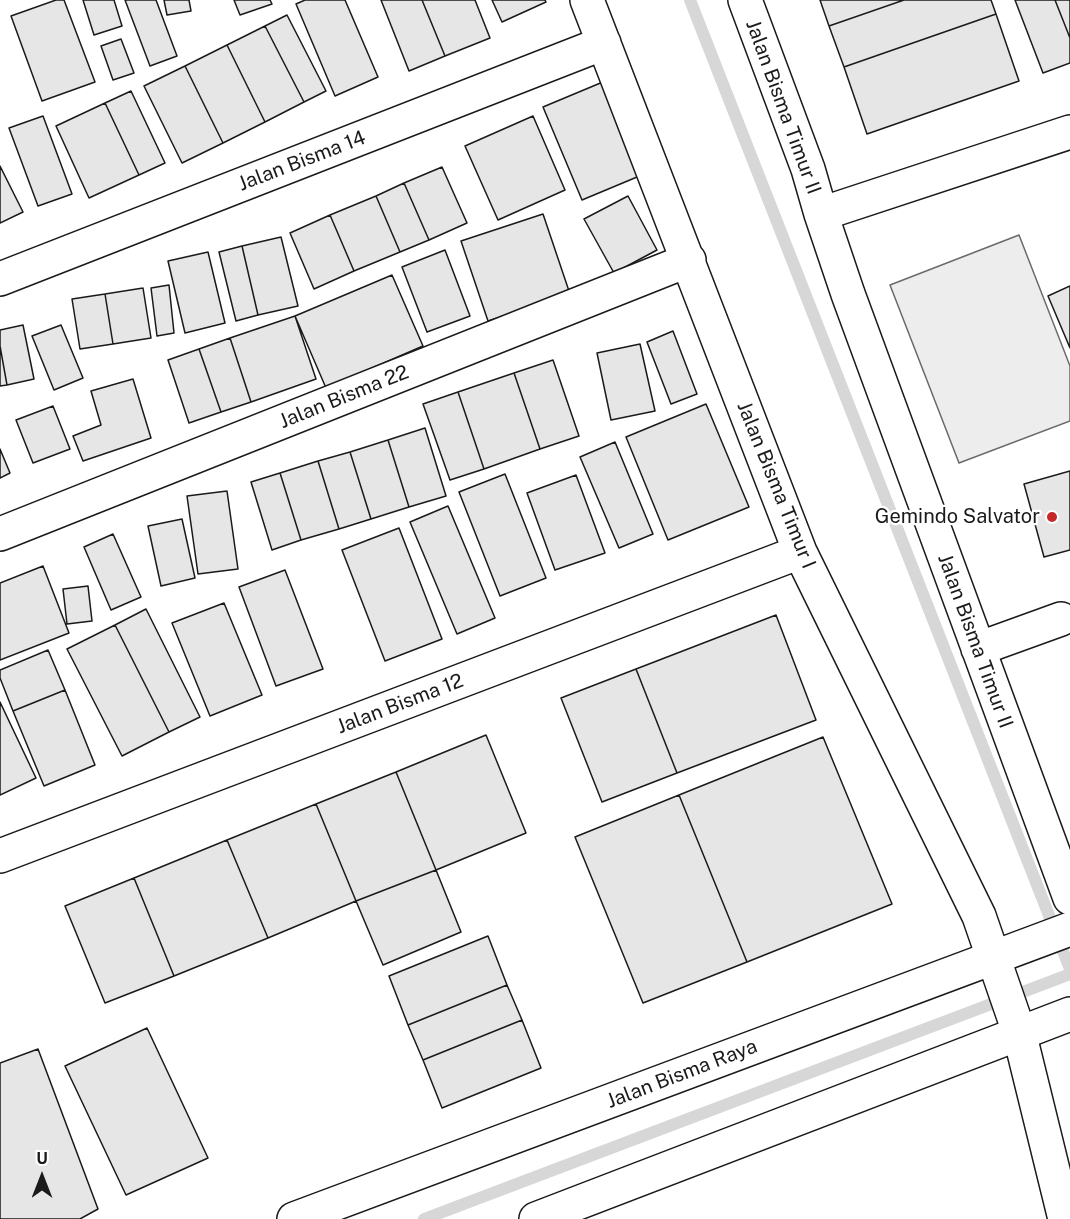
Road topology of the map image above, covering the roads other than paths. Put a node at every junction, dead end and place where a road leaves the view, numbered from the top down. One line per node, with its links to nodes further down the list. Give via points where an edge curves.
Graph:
1 (587, 0): 3 (street, Jalan Bisma Timur I)
2 (745, 0): 5 (street, Jalan Bisma Timur II, via 808,169)
3 (604, 43): 6 (street, Jalan Bisma Timur I); 7 (street, Jalan Bisma 14)
4 (1070, 132): 5 (street, Jalan Bisma Timur II)
5 (820, 214): 11 (street, Jalan Bisma Timur II)
6 (689, 260): 8 (street, Jalan Bisma 22); 9 (street, Jalan Bisma Timur I)
7 (0, 279)
8 (0, 534)
9 (800, 552): 12 (street, Jalan Bisma 12); 15 (street, Jalan Bisma Timur I)
10 (1067, 626): 11 (street)
11 (978, 649): 13 (street, Jalan Bisma Timur II)
12 (0, 856)
13 (1070, 898)
14 (1064, 931): 15 (street, Jalan Bisma Raya)
15 (1001, 960): 17 (street, Jalan Bisma Timur I); 18 (street, Jalan Bisma Raya)
16 (1070, 1014): 17 (street)
17 (1022, 1028): 19 (street); 20 (street, Jalan Bisma Timur I)
18 (294, 1219)
19 (536, 1219)
20 (1065, 1219)

